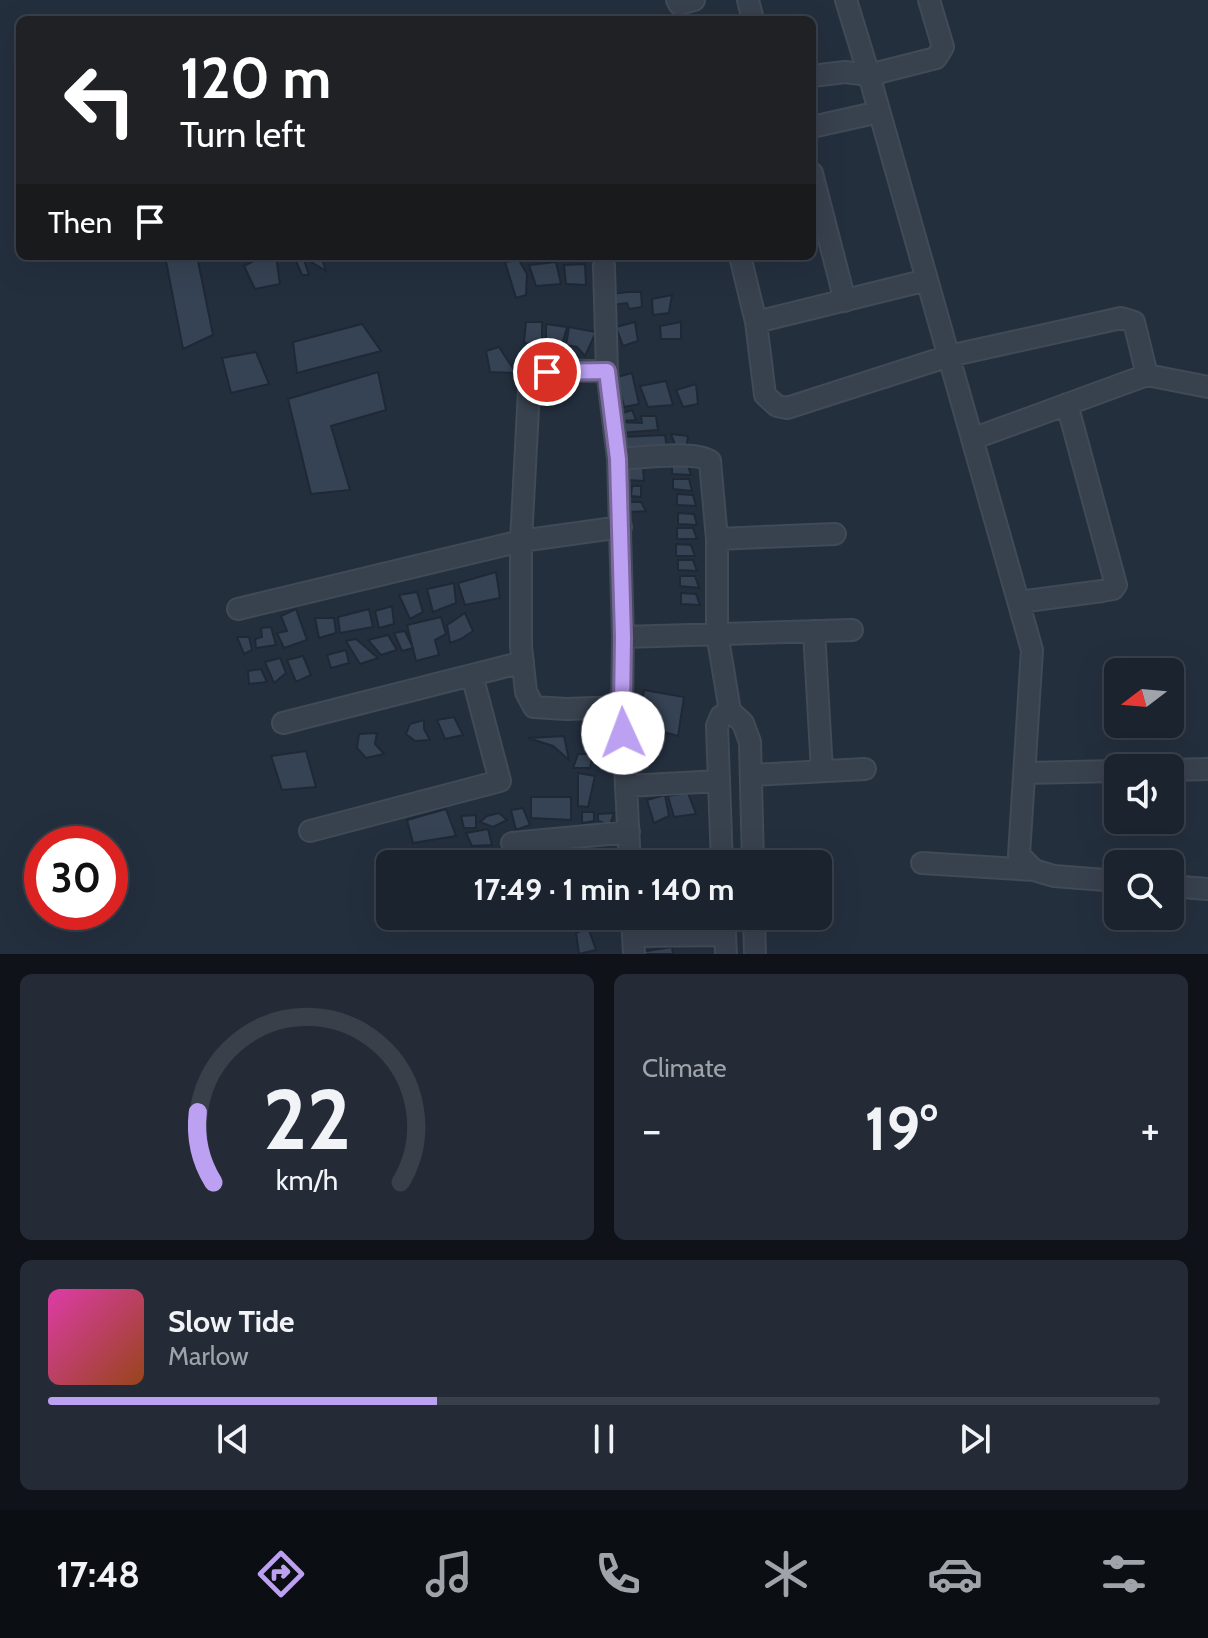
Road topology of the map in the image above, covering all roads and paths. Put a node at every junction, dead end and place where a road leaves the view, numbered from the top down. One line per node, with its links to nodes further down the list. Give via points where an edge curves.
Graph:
1 (677, 0): 2 (street)
2 (694, 0)
3 (846, 0): 5 (street)
4 (929, 0): 5 (street, via 943,47 936,58)
5 (869, 75): 6 (street); 7 (street)
6 (816, 76)
7 (879, 112): 8 (street); 12 (street)
8 (816, 126)
9 (816, 189): 13 (street)
10 (741, 260): 14 (street)
11 (604, 266): 16 (street)
12 (927, 280): 13 (street); 15 (street)
13 (845, 301): 14 (street)
14 (756, 322): 15 (street, via 765,395 787,408)
15 (949, 356): 17 (street, via 1121,318 1134,322); 20 (street)
16 (607, 371): 21 (street); 25 (street, via 547,372 531,380)
17 (1147, 375): 18 (street); 19 (street)
18 (1208, 387)
19 (1067, 404): 20 (street); 26 (street, via 1116,585)
20 (972, 439): 26 (street)
21 (618, 459): 22 (street); 24 (street, via 707,458)
22 (621, 527): 25 (street); 31 (street)
23 (835, 534): 24 (street)
24 (717, 539): 30 (street)
25 (521, 541): 27 (street); 32 (street)
26 (1019, 602): 42 (street, via 1032,650)
27 (238, 609)
28 (852, 630): 29 (street)
29 (814, 631): 30 (street); 40 (street)
30 (717, 633): 31 (street); 35 (street)
31 (623, 637): 34 (street)
32 (523, 662): 33 (street); 34 (street, via 526,692 534,707)
33 (472, 675): 36 (street); 46 (street, via 500,781)
34 (622, 707): 45 (street)
35 (730, 711): 43 (street, via 747,730); 44 (street, via 717,726)
36 (283, 723)
37 (865, 769): 40 (street)
38 (1208, 769): 39 (street)
39 (1184, 770)
40 (822, 771): 43 (street)
41 (1104, 771): 42 (street)
42 (1025, 773): 53 (street, via 1019,855)
43 (751, 775): 51 (street)
44 (719, 781): 45 (street); 50 (street)
45 (627, 786): 47 (street)
46 (310, 831)
47 (629, 832): 48 (street); 49 (street)
48 (512, 843)
49 (630, 850)
50 (721, 850)
51 (753, 850)
52 (922, 863): 53 (street)
53 (1034, 870): 54 (street)
54 (1104, 880)
55 (1184, 887): 56 (street)
56 (1208, 889)
57 (754, 930): 60 (street)
58 (633, 935): 59 (street)
59 (725, 935)
60 (755, 954)

